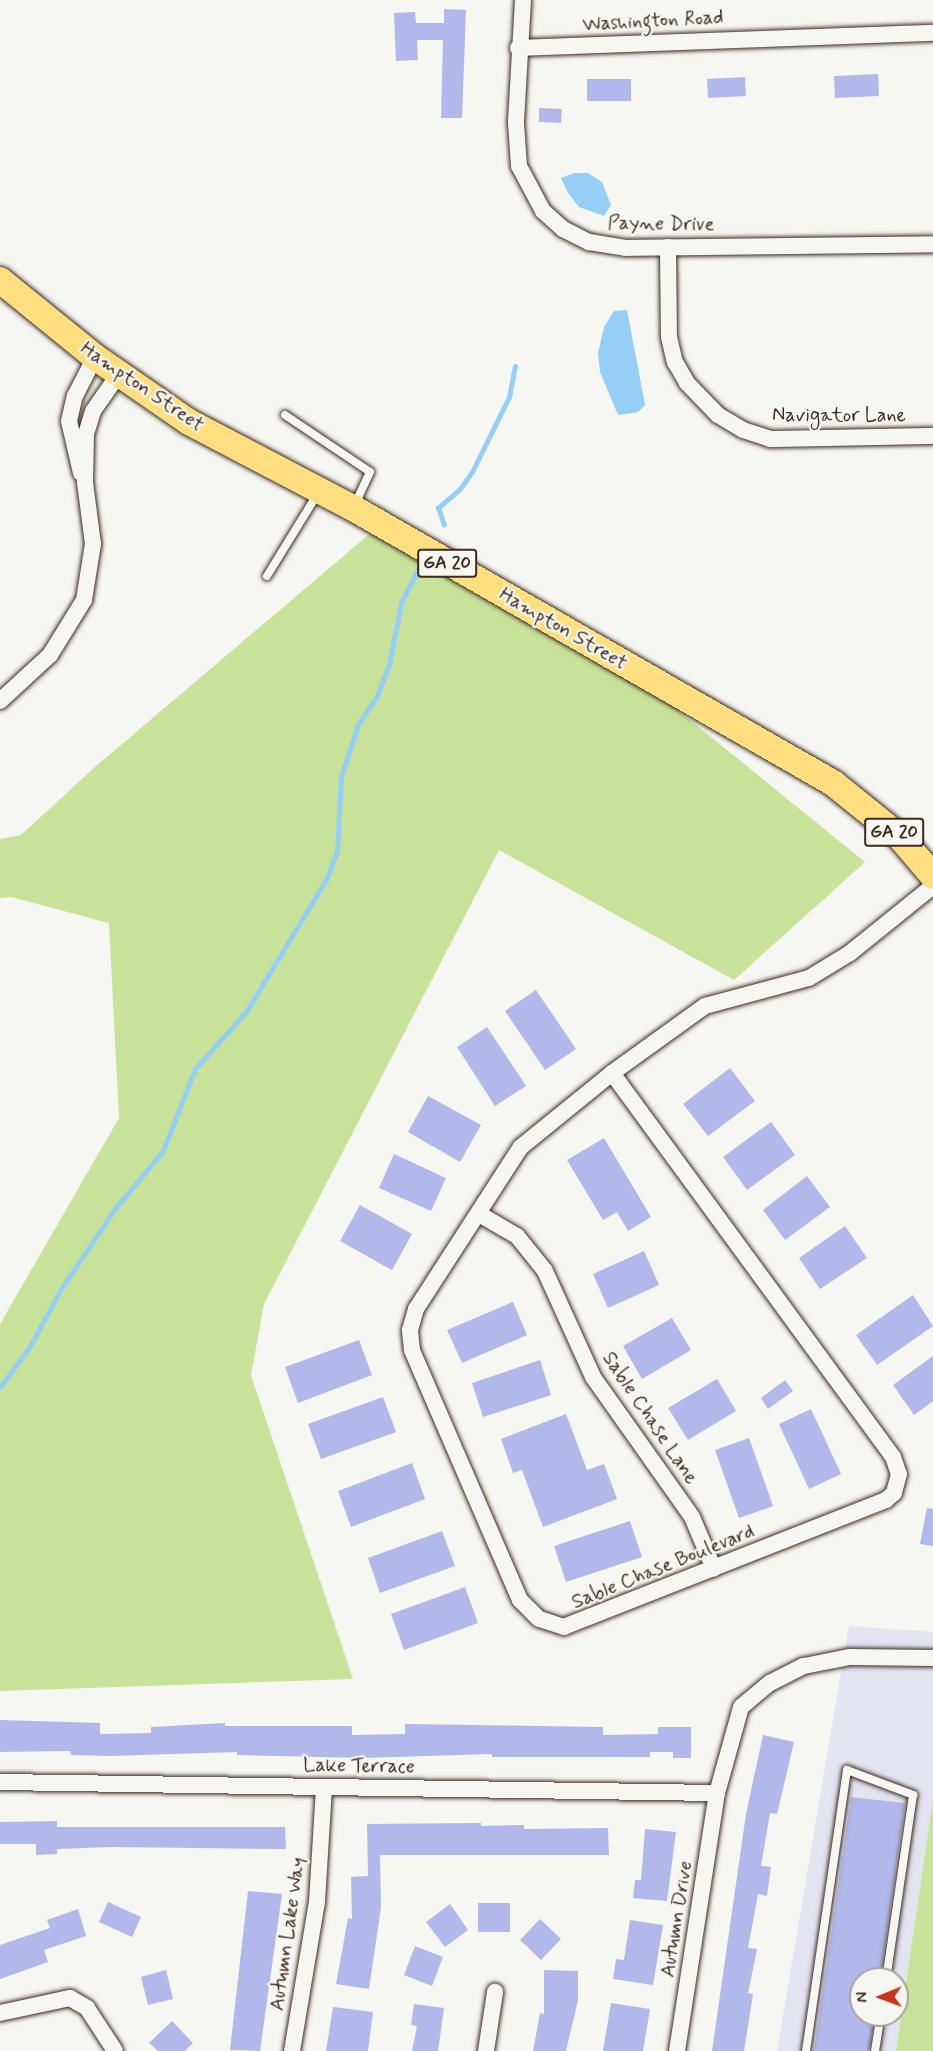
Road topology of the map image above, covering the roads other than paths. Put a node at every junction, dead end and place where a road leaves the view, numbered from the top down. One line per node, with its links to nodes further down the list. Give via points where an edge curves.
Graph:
1 (523, 0): 3 (street, Payne Drive)
2 (933, 33): 3 (street, Washington Road)
3 (518, 48): 5 (street, Payne Drive, via 517,152 529,191 543,211 563,229 589,242 627,248)
4 (933, 244): 5 (street, Payne Drive)
5 (668, 247): 10 (street, Navigator Lane, via 669,337 675,362 687,383 718,416 770,439)
6 (0, 280): 7 (main road, Hampton Street / GA 20)
7 (95, 357): 8 (main road, Hampton Street / GA 20); 11 (street, via 75,396 69,421 72,447)
8 (119, 374): 11 (street, via 100,398 89,423); 12 (main road, Hampton Street / GA 20, via 189,422)
9 (285, 415): 13 (lane, via 370,472)
10 (933, 436)
11 (85, 482): 15 (street, via 93,544 84,600 50,655)
12 (320, 490): 13 (main road, Hampton Street / GA 20); 14 (lane)
13 (353, 508): 16 (main road, Hampton Street / GA 20, via 833,783 899,836)
14 (267, 576)
15 (0, 701)
16 (933, 876)
17 (933, 886): 18 (street, Sable Chase Boulevard, via 832,966 781,988 705,1006)
18 (612, 1073): 19 (street, Sable Chase Boulevard, via 521,1147); 20 (street, Sable Chase Boulevard, via 893,1457 899,1474 894,1493 886,1500)
19 (479, 1214): 20 (street, Sable Chase Lane, via 517,1236 545,1271 593,1377 692,1517); 20 (street, Sable Chase Boulevard, via 416,1309 410,1339 520,1600 545,1622 573,1626)
20 (714, 1569)
21 (933, 1658): 24 (street, Autumn Drive, via 850,1657 804,1666 770,1683 741,1707)
22 (0, 1782): 23 (street, Lake Terrace)
23 (324, 1787): 24 (street, Lake Terrace); 30 (street, Autumn Lake Way, via 317,1902)
24 (717, 1793): 32 (street, Autumn Drive)
25 (888, 1967): 33 (lane, via 913,1795 847,1770)
26 (495, 1992): 31 (street)
27 (0, 2013): 29 (street, via 70,1998 87,2008)
28 (879, 2027): 34 (lane)
29 (115, 2051)
30 (292, 2051)
31 (486, 2051)
32 (677, 2051)
33 (806, 2051)
34 (875, 2051)

